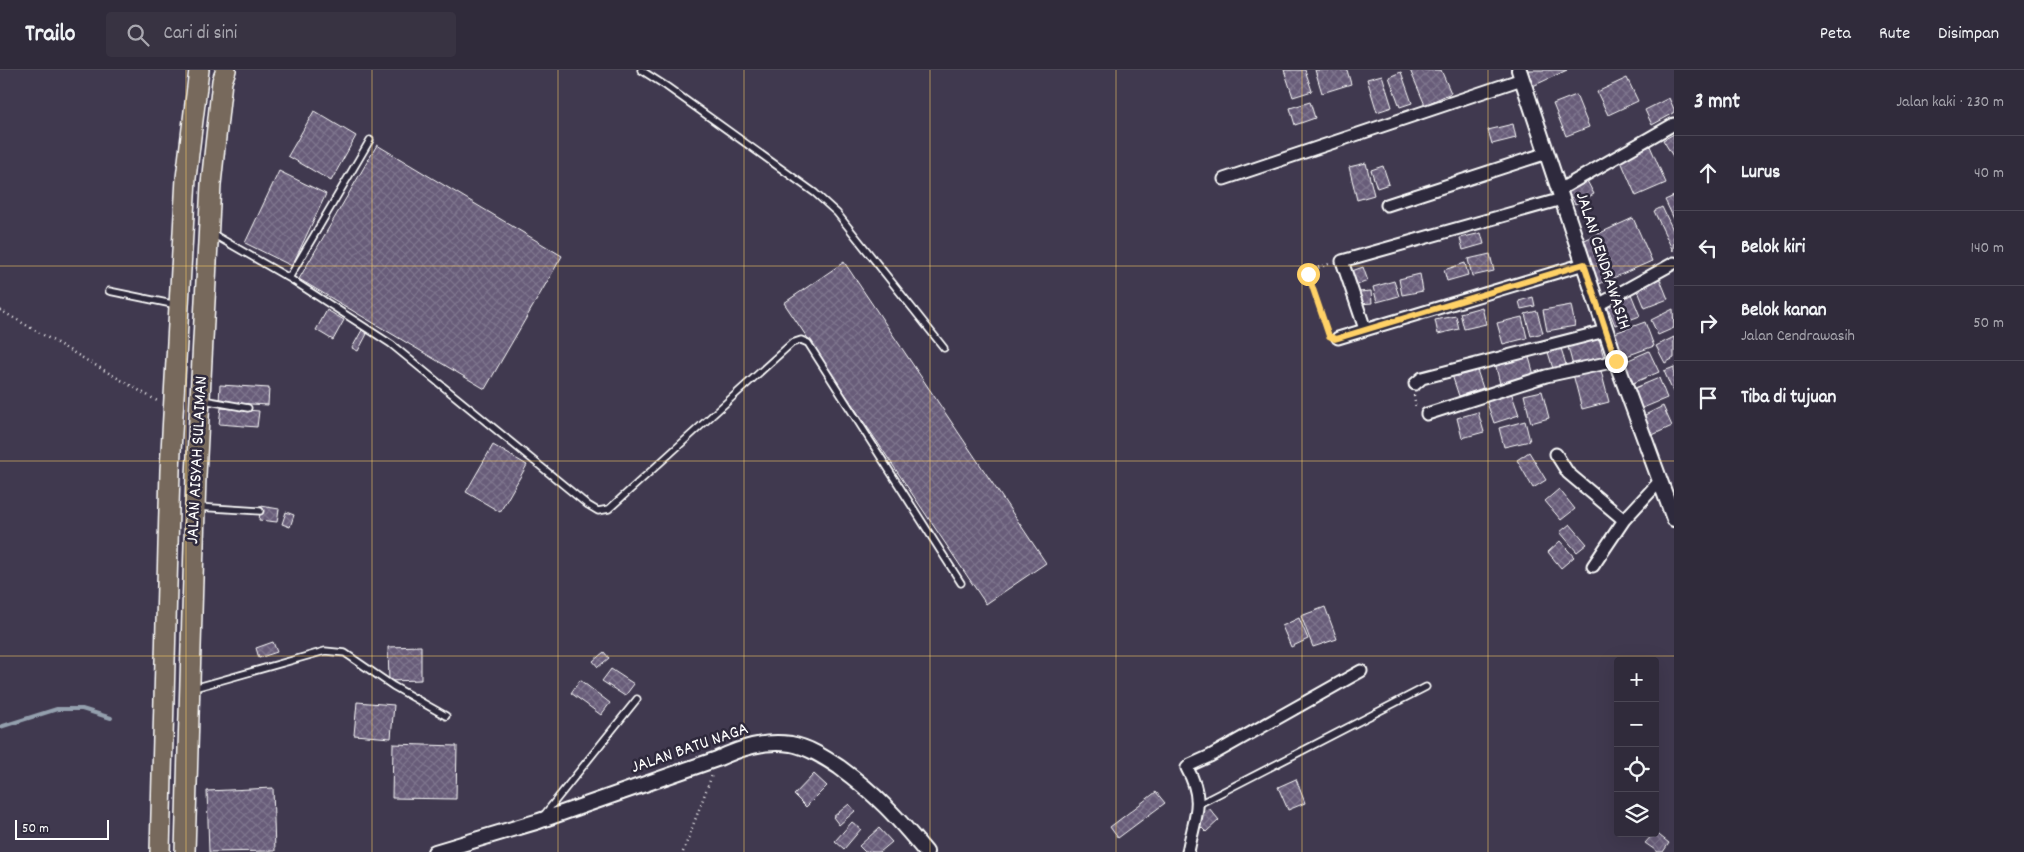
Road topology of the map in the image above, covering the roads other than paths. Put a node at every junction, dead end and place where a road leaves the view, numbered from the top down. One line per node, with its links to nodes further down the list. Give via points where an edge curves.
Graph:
1 (198, 70): 17 (highway, JALAN AISYAH SULAIMAN, via 186,178)
2 (226, 70): 11 (highway, JALAN AISYAH SULAIMAN, via 222,81 211,184)
3 (641, 70): 21 (lane, via 838,213)
4 (1521, 75): 7 (street, JALAN CENDRAWASIH); 8 (street)
5 (1674, 124): 9 (street)
6 (370, 140): 14 (lane)
7 (1547, 153): 9 (street, JALAN CENDRAWASIH); 10 (street)
8 (1224, 179)
9 (1561, 194): 13 (street, JALAN CENDRAWASIH); 18 (street, via 1342,261)
10 (1387, 205)
11 (210, 232): 14 (lane); 24 (highway, JALAN AISYAH SULAIMAN)
12 (1674, 263): 16 (street)
13 (1584, 264): 16 (street, JALAN CENDRAWASIH); 18 (street)
14 (289, 278): 34 (lane, via 391,344 598,511 609,509 792,343 801,340 808,343)
15 (109, 291): 17 (lane)
16 (1598, 305): 19 (street, JALAN CENDRAWASIH)
17 (179, 306): 42 (highway, JALAN AISYAH SULAIMAN)
18 (1366, 329): 20 (street)
19 (1605, 331): 22 (street, JALAN CENDRAWASIH); 23 (street, via 1422,378)
20 (1338, 338)
21 (944, 348)
22 (1616, 361): 26 (street, via 1546,376); 28 (street, JALAN CENDRAWASIH)
23 (1415, 384)
24 (200, 400): 25 (lane); 29 (highway, JALAN AISYAH SULAIMAN)
25 (248, 408)
26 (1427, 414)
27 (1556, 454): 32 (street, via 1568,473)
28 (1660, 481): 31 (street, JALAN CENDRAWASIH); 32 (street)
29 (195, 506): 30 (lane); 37 (highway, JALAN AISYAH SULAIMAN)
30 (260, 512)
31 (1674, 519)
32 (1624, 520): 33 (street)
33 (1593, 566)
34 (961, 582)
35 (1361, 671): 40 (street, via 1190,765 1187,768 1196,786)
36 (1426, 687): 40 (lane)
37 (190, 689): 39 (lane, via 334,651 345,653 393,686); 43 (highway, JALAN AISYAH SULAIMAN)
38 (637, 699): 41 (lane)
39 (446, 716)
40 (1199, 804): 46 (street)
41 (539, 821): 44 (street, JALAN BATU NAGA); 45 (street, JALAN BATU NAGA, via 742,748 776,743 804,747 865,786 892,811)
42 (160, 852)
43 (185, 852)
44 (435, 852)
45 (926, 852)
46 (1188, 852)

